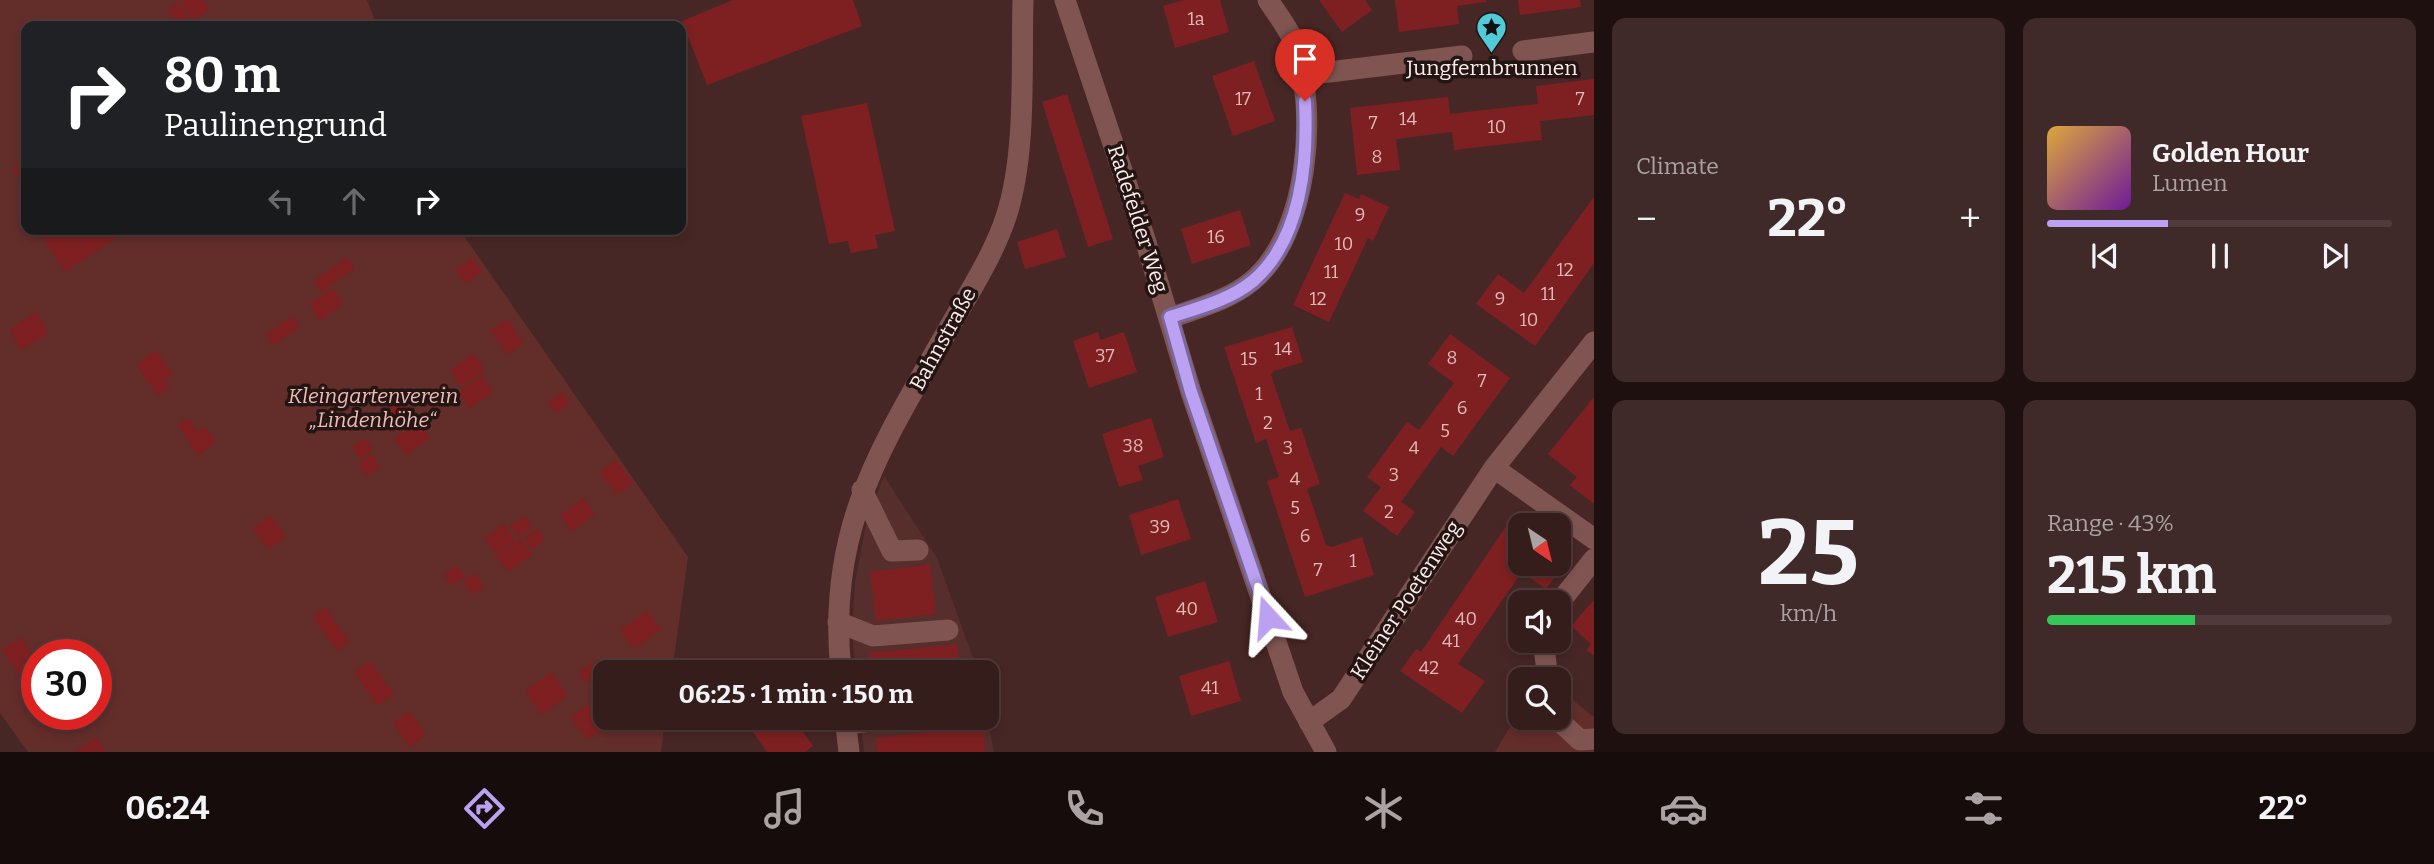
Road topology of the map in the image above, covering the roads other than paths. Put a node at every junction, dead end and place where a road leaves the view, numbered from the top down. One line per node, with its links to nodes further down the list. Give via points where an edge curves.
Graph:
1 (1023, 0): 11 (street, Bahnstraße, via 1019,129 1006,216)
2 (1065, 0): 8 (street, Radefelder Weg)
3 (1268, 0): 7 (street, via 1294,42)
4 (1594, 42): 5 (street)
5 (1523, 51)
6 (1462, 57): 7 (street)
7 (1304, 75): 8 (street, via 1305,155 1296,202 1278,247 1254,280 1238,291)
8 (1170, 317): 19 (street, Radefelder Weg, via 1289,679)
9 (1594, 342): 10 (street, Kleiner Poetenweg)
10 (1494, 468): 12 (street); 19 (street, Kleiner Poetenweg, via 1341,699)
11 (862, 491): 13 (street, via 892,551); 16 (street, Bahnstraße, via 849,531)
12 (1594, 539)
13 (918, 550)
14 (1594, 559): 15 (street)
15 (1569, 590)
16 (838, 622): 17 (street, via 873,636); 18 (street, Bahnstraße)
17 (948, 630)
18 (840, 660)
19 (1310, 722): 24 (street, Radefelder Weg)
20 (847, 730): 23 (street)
21 (1569, 730): 22 (street, via 1580,740)
22 (1594, 739)
23 (849, 752)
24 (1326, 752)

